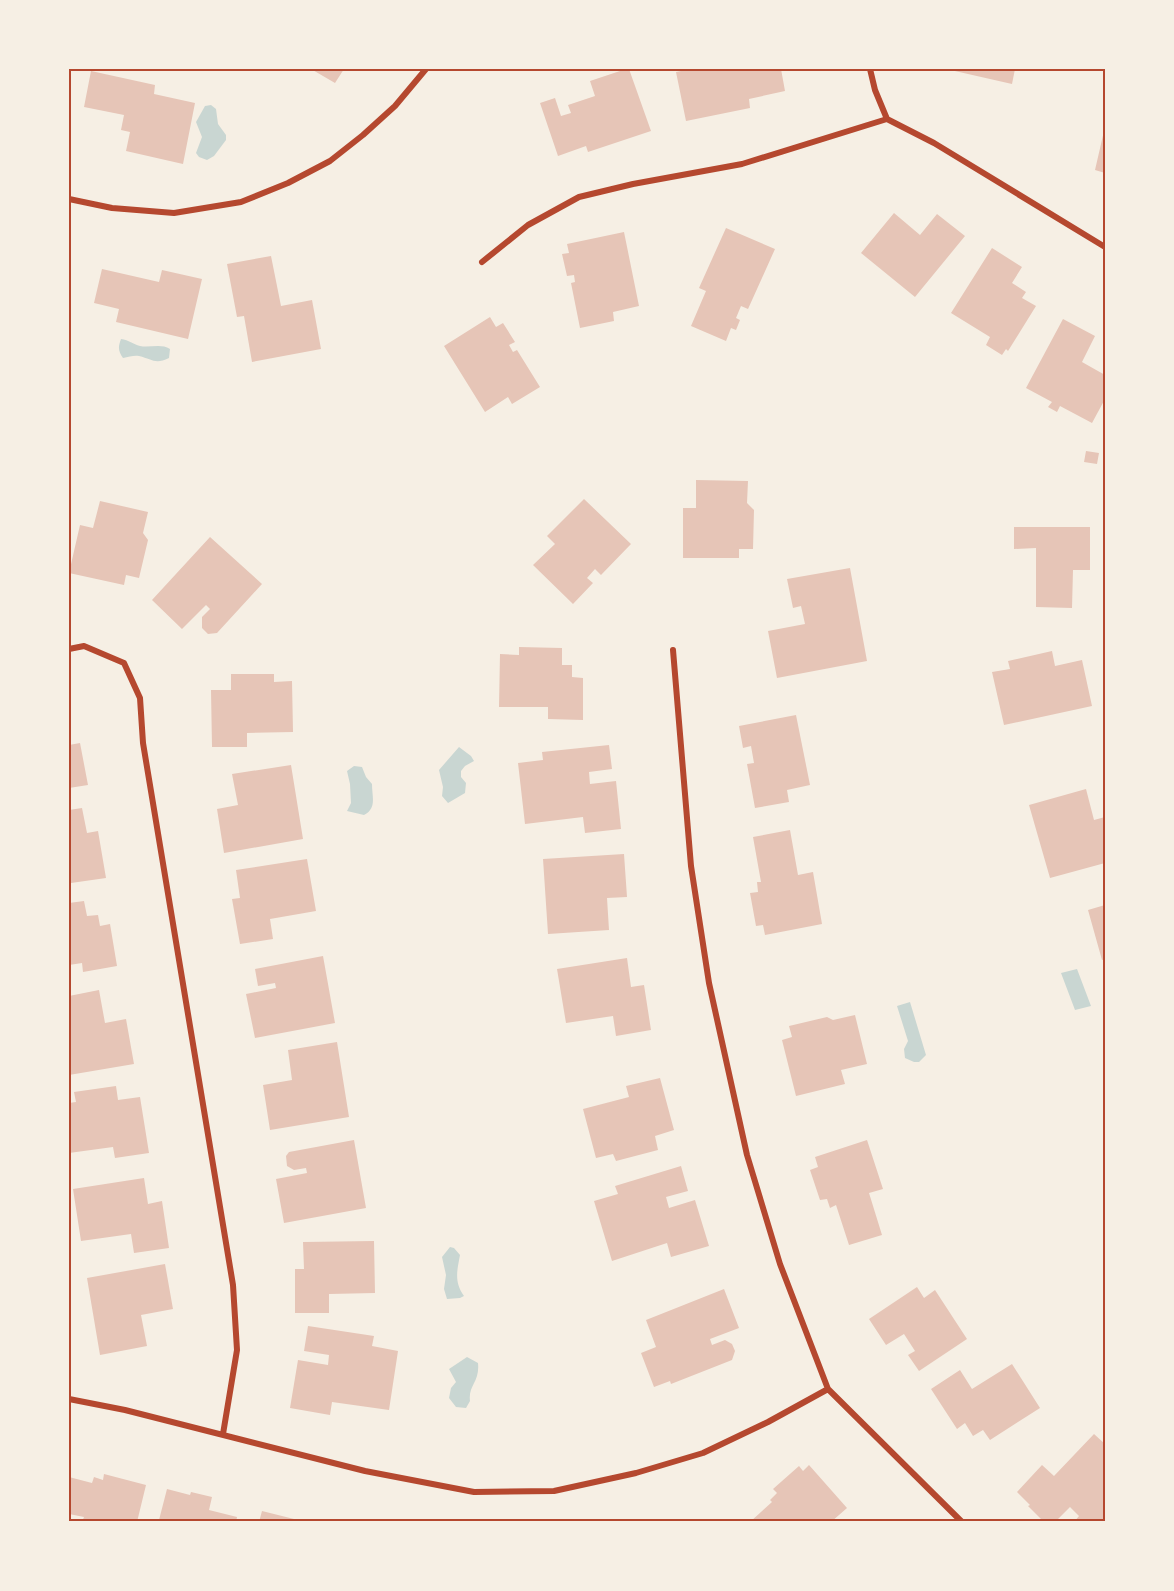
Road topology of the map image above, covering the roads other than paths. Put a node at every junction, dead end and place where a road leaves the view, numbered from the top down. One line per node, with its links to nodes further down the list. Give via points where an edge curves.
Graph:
1 (426, 69): 4 (street, via 395,106 330,161 241,202 174,213 112,208)
2 (870, 69): 3 (street)
3 (887, 119): 5 (street); 6 (street, via 742,164 579,197 528,225)
4 (69, 199)
5 (1105, 247)
6 (482, 262)
7 (69, 649): 11 (street, via 84,646 124,663 140,698 143,743 233,1285 237,1350)
8 (673, 650): 9 (street, via 691,866 709,983 747,1155 780,1264)
9 (828, 1389): 11 (street, via 703,1453 554,1491 474,1492 365,1471); 12 (street)
10 (69, 1399): 11 (street)
11 (223, 1434)
12 (962, 1522)

